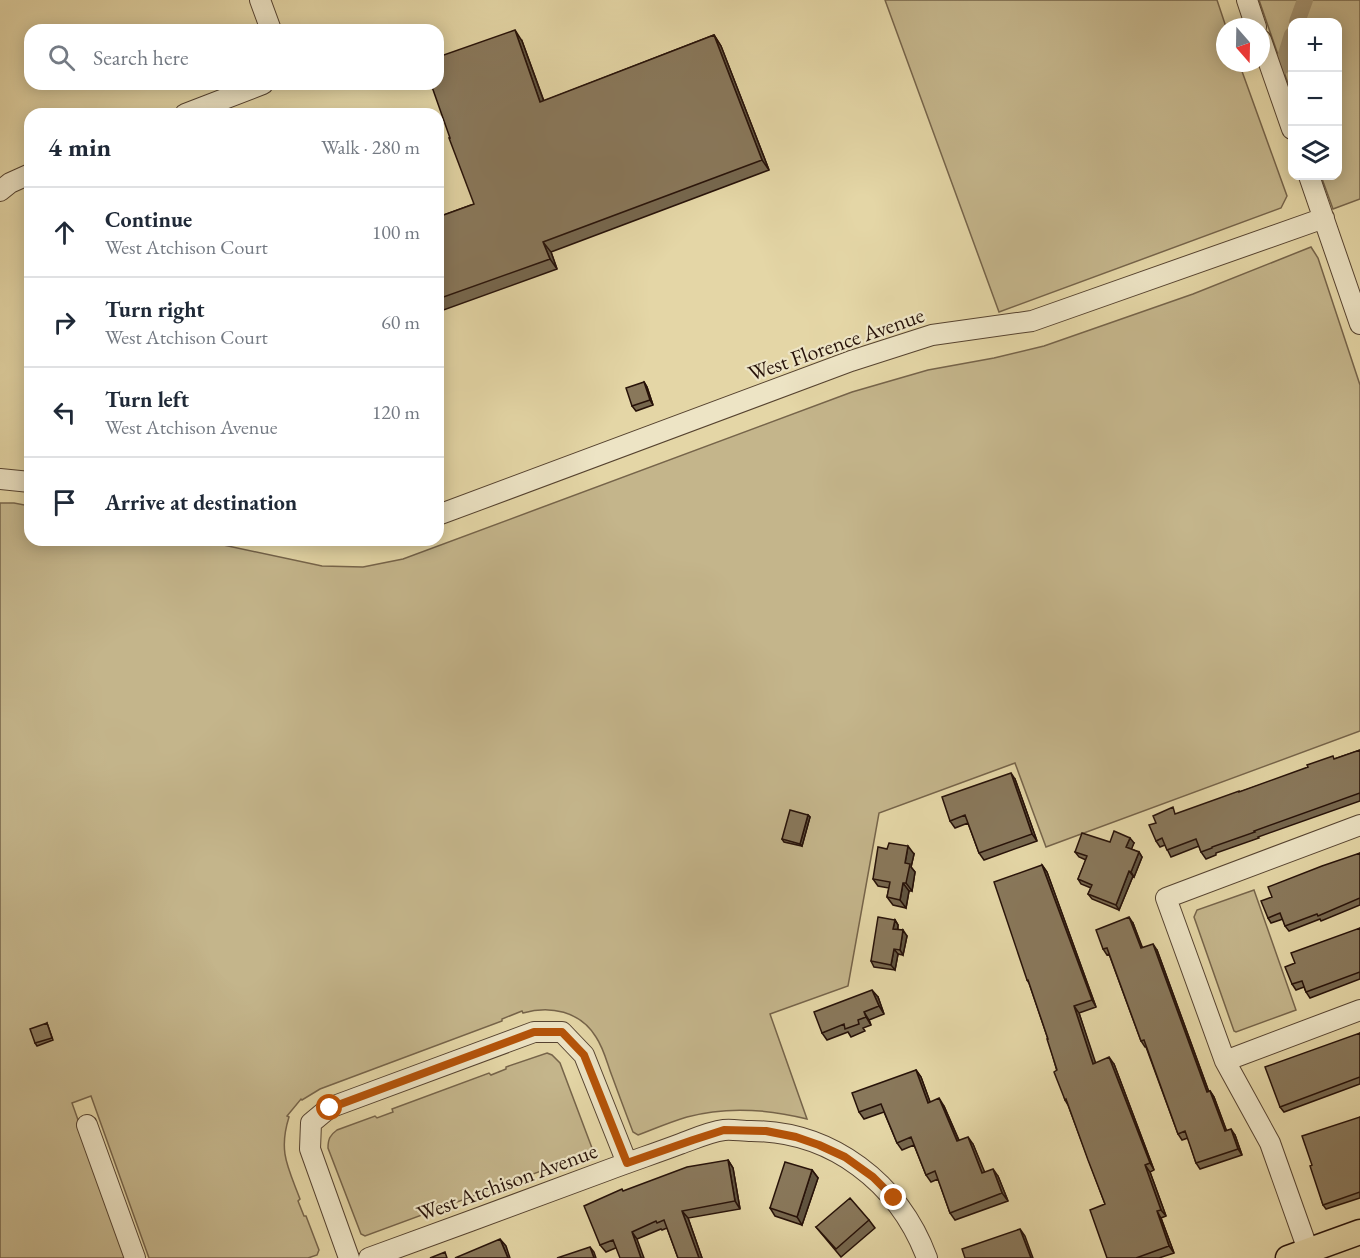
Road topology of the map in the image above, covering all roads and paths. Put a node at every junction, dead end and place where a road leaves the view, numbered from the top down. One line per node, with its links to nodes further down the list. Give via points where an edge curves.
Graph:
1 (260, 0): 4 (street)
2 (1247, 0): 3 (street)
3 (1254, 18)
4 (269, 24)
5 (1270, 65): 8 (street)
6 (248, 90): 7 (street)
7 (201, 108)
8 (1292, 126)
9 (24, 177): 11 (street)
10 (1310, 180): 12 (street)
11 (0, 191)
12 (1324, 218): 13 (street); 16 (street, West Florence Avenue, via 1032,321 932,335 852,361)
13 (1360, 324)
14 (0, 479): 15 (street)
15 (24, 481)
16 (444, 513)
17 (1360, 825): 19 (street, via 1166,898)
18 (1360, 1010): 19 (street)
19 (1225, 1061): 23 (street, via 1270,1143)
20 (87, 1125): 24 (street)
21 (627, 1163): 25 (street, via 584,1055 562,1032 534,1032 330,1108 311,1123 310,1149); 26 (street, West Atchison Avenue); 27 (street, West Atchison Avenue, via 724,1130 766,1131 796,1137 845,1157 873,1177 911,1223)
22 (1360, 1232): 23 (main road)
23 (1300, 1256)
24 (135, 1258)
25 (349, 1258)
26 (369, 1258)
27 (927, 1258)

